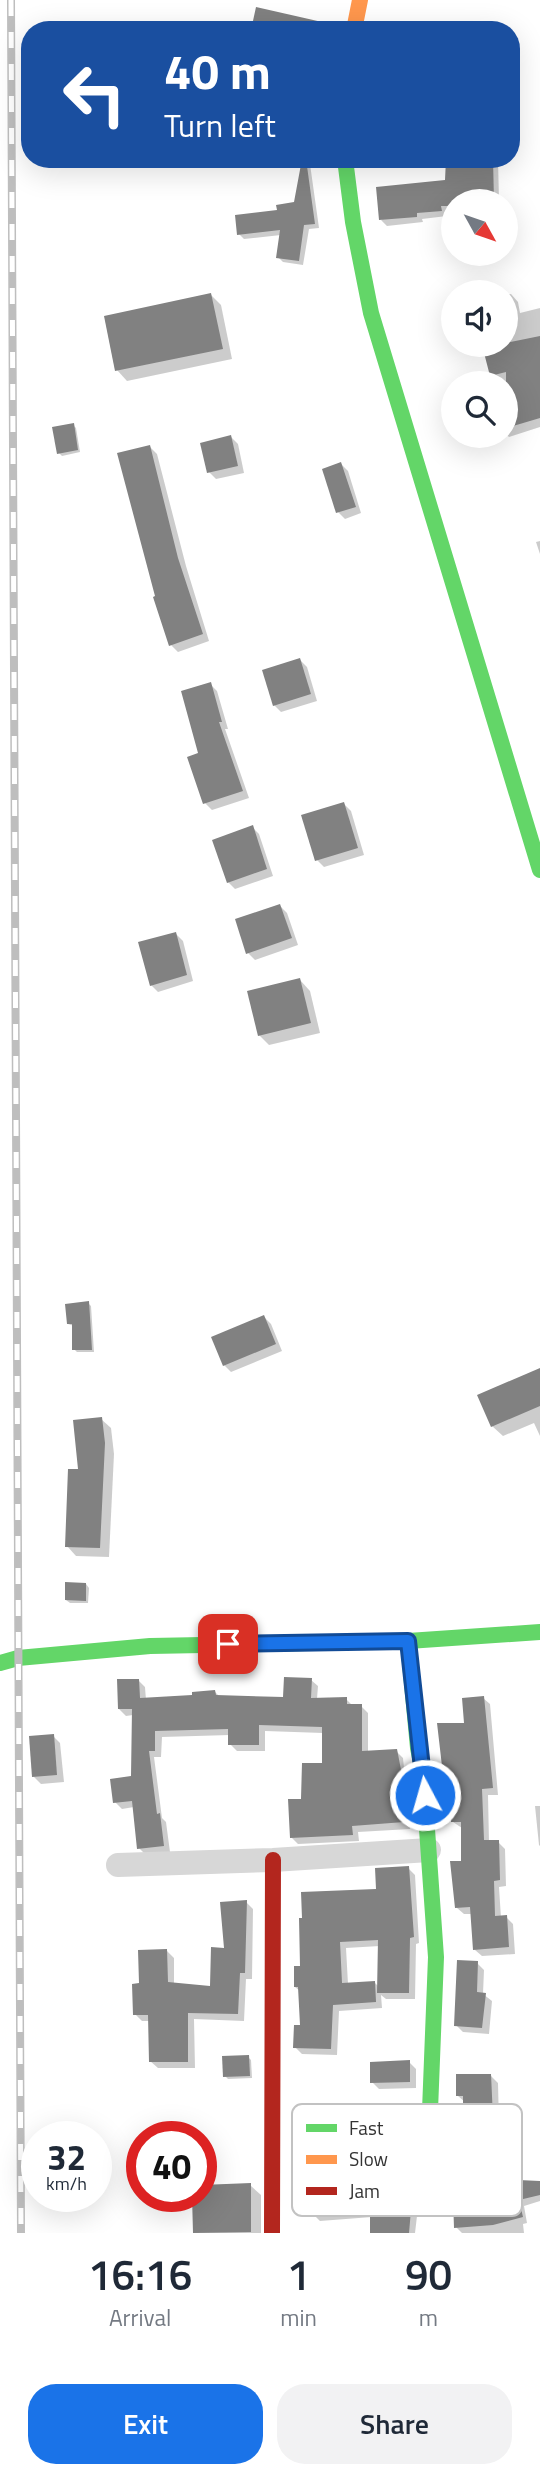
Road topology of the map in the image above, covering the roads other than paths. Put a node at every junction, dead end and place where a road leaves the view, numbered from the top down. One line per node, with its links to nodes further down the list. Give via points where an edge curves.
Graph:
1 (360, 0): 2 (main road)
2 (356, 21)
3 (346, 168): 4 (main road, via 371,313)
4 (540, 870)
5 (540, 1632): 6 (main road)
6 (408, 1641): 7 (main road, via 150,1646); 8 (main road)
7 (0, 1663)
8 (429, 1850): 9 (street); 11 (main road, via 436,1958)
9 (273, 1860): 10 (street); 12 (main road)
10 (118, 1865)
11 (430, 2104)
12 (272, 2233)

